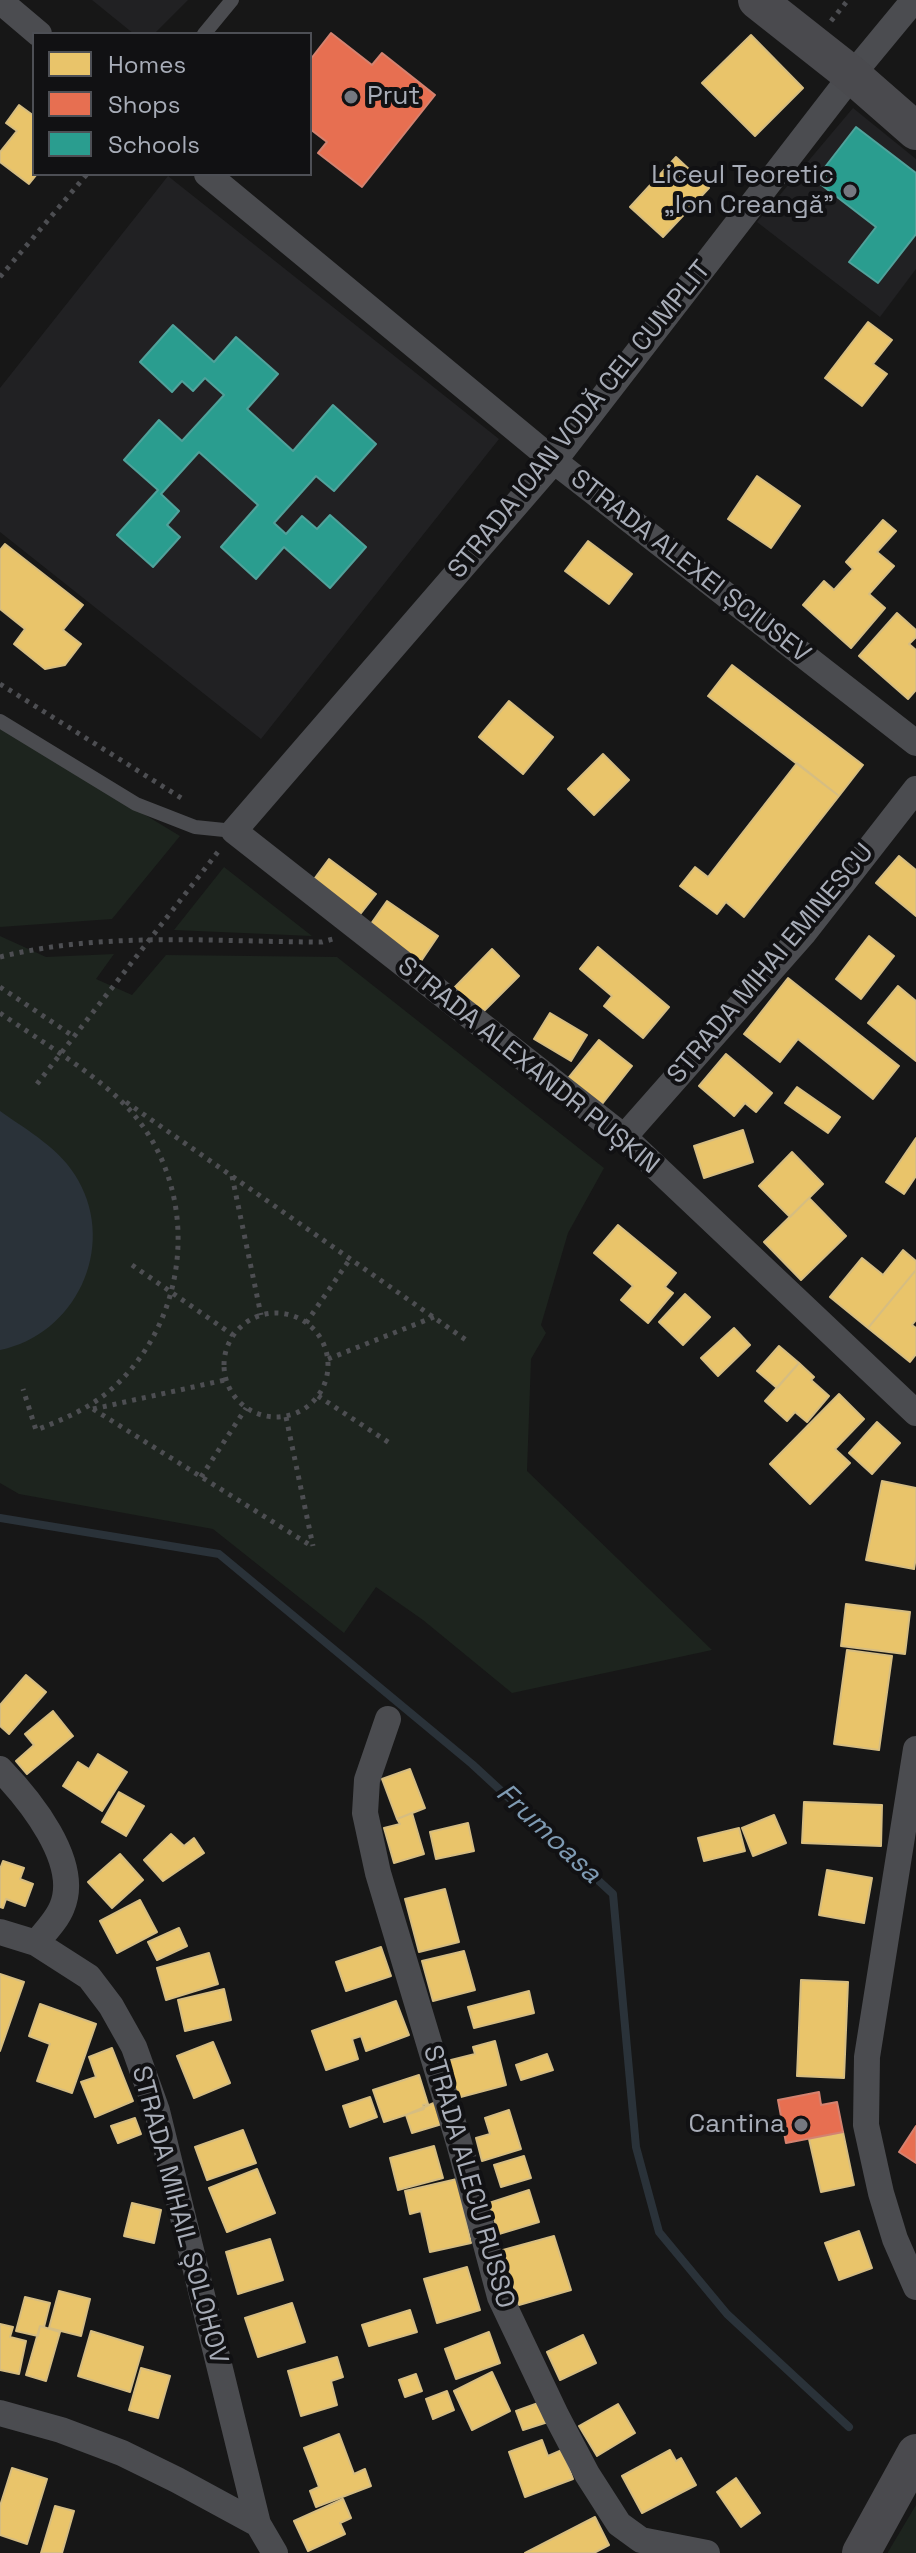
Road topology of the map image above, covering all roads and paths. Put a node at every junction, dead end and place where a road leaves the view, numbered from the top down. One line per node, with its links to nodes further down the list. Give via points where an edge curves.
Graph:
1 (232, 0): 6 (lane)
2 (757, 0): 7 (main road)
3 (914, 0): 7 (street, STRADA IOAN VODĂ CEL CUMPLIT)
4 (0, 1): 5 (street)
5 (37, 32)
6 (206, 32)
7 (852, 75): 8 (main road); 12 (street, STRADA IOAN VODĂ CEL CUMPLIT)
8 (916, 131)
9 (85, 176): 11 (path)
10 (209, 176): 12 (street, STRADA ALEXEI ȘCIUSEV)
11 (0, 277)
12 (554, 461): 15 (street, STRADA ALEXEI ȘCIUSEV); 18 (street, STRADA IOAN VODĂ CEL CUMPLIT)
13 (0, 684): 17 (path)
14 (0, 721): 18 (lane, via 136,804 195,827)
15 (916, 743)
16 (916, 789): 28 (street, STRADA MIHAI EMINESCU, via 803,934)
17 (195, 806)
18 (234, 831): 19 (street, STRADA ALEXANDR PUȘKIN); 20 (path)
19 (361, 933): 20 (path, via 322,942); 28 (street, STRADA ALEXANDR PUȘKIN)
20 (150, 941): 21 (path, via 39,948); 24 (path)
21 (0, 957)
22 (0, 987): 24 (path)
23 (0, 1013): 25 (path)
24 (73, 1036): 25 (path)
25 (58, 1054): 26 (path); 27 (path)
26 (37, 1084)
27 (115, 1095): 29 (path); 32 (path, via 152,1141 174,1196 179,1226)
28 (624, 1137): 44 (street, STRADA ALEXANDR PUȘKIN)
29 (232, 1176): 30 (path); 33 (path)
30 (350, 1259): 34 (path); 35 (path)
31 (132, 1265): 32 (path)
32 (172, 1292): 36 (path); 42 (path, via 135,1365)
33 (261, 1315): 35 (path, via 294,1315); 36 (path)
34 (434, 1317): 37 (path); 38 (path)
35 (306, 1323): 38 (path, via 322,1341)
36 (233, 1335): 39 (path, via 223,1361)
37 (466, 1340)
38 (328, 1359): 41 (path, via 327,1379)
39 (225, 1380): 42 (path); 43 (path)
40 (23, 1389): 42 (path, via 36,1430)
41 (318, 1396): 45 (path, via 304,1410); 46 (path)
42 (91, 1407): 47 (path)
43 (246, 1408): 45 (path, via 266,1417); 47 (path)
44 (916, 1413)
45 (286, 1417): 47 (path, via 313,1547)
46 (391, 1444)
47 (201, 1477)
48 (388, 1719): 58 (street, STRADA ALECU RUSSO, via 367,1780 365,1813 500,2297 556,2415 619,2524 641,2540)
49 (916, 1749): 53 (street, via 867,2057 866,2125 895,2239)
50 (0, 1769): 52 (street, via 35,1811 66,1873 62,1907)
51 (0, 1932): 52 (street, STRADA MIHAIL ȘOLOHOV)
52 (36, 1943): 56 (street, STRADA MIHAIL ȘOLOHOV, via 89,1977 134,2047 157,2111)
53 (916, 2287)
54 (0, 2413): 56 (street, via 122,2453)
55 (916, 2453): 59 (main road)
56 (258, 2524): 57 (street)
57 (275, 2553)
58 (707, 2553)
59 (861, 2553)

